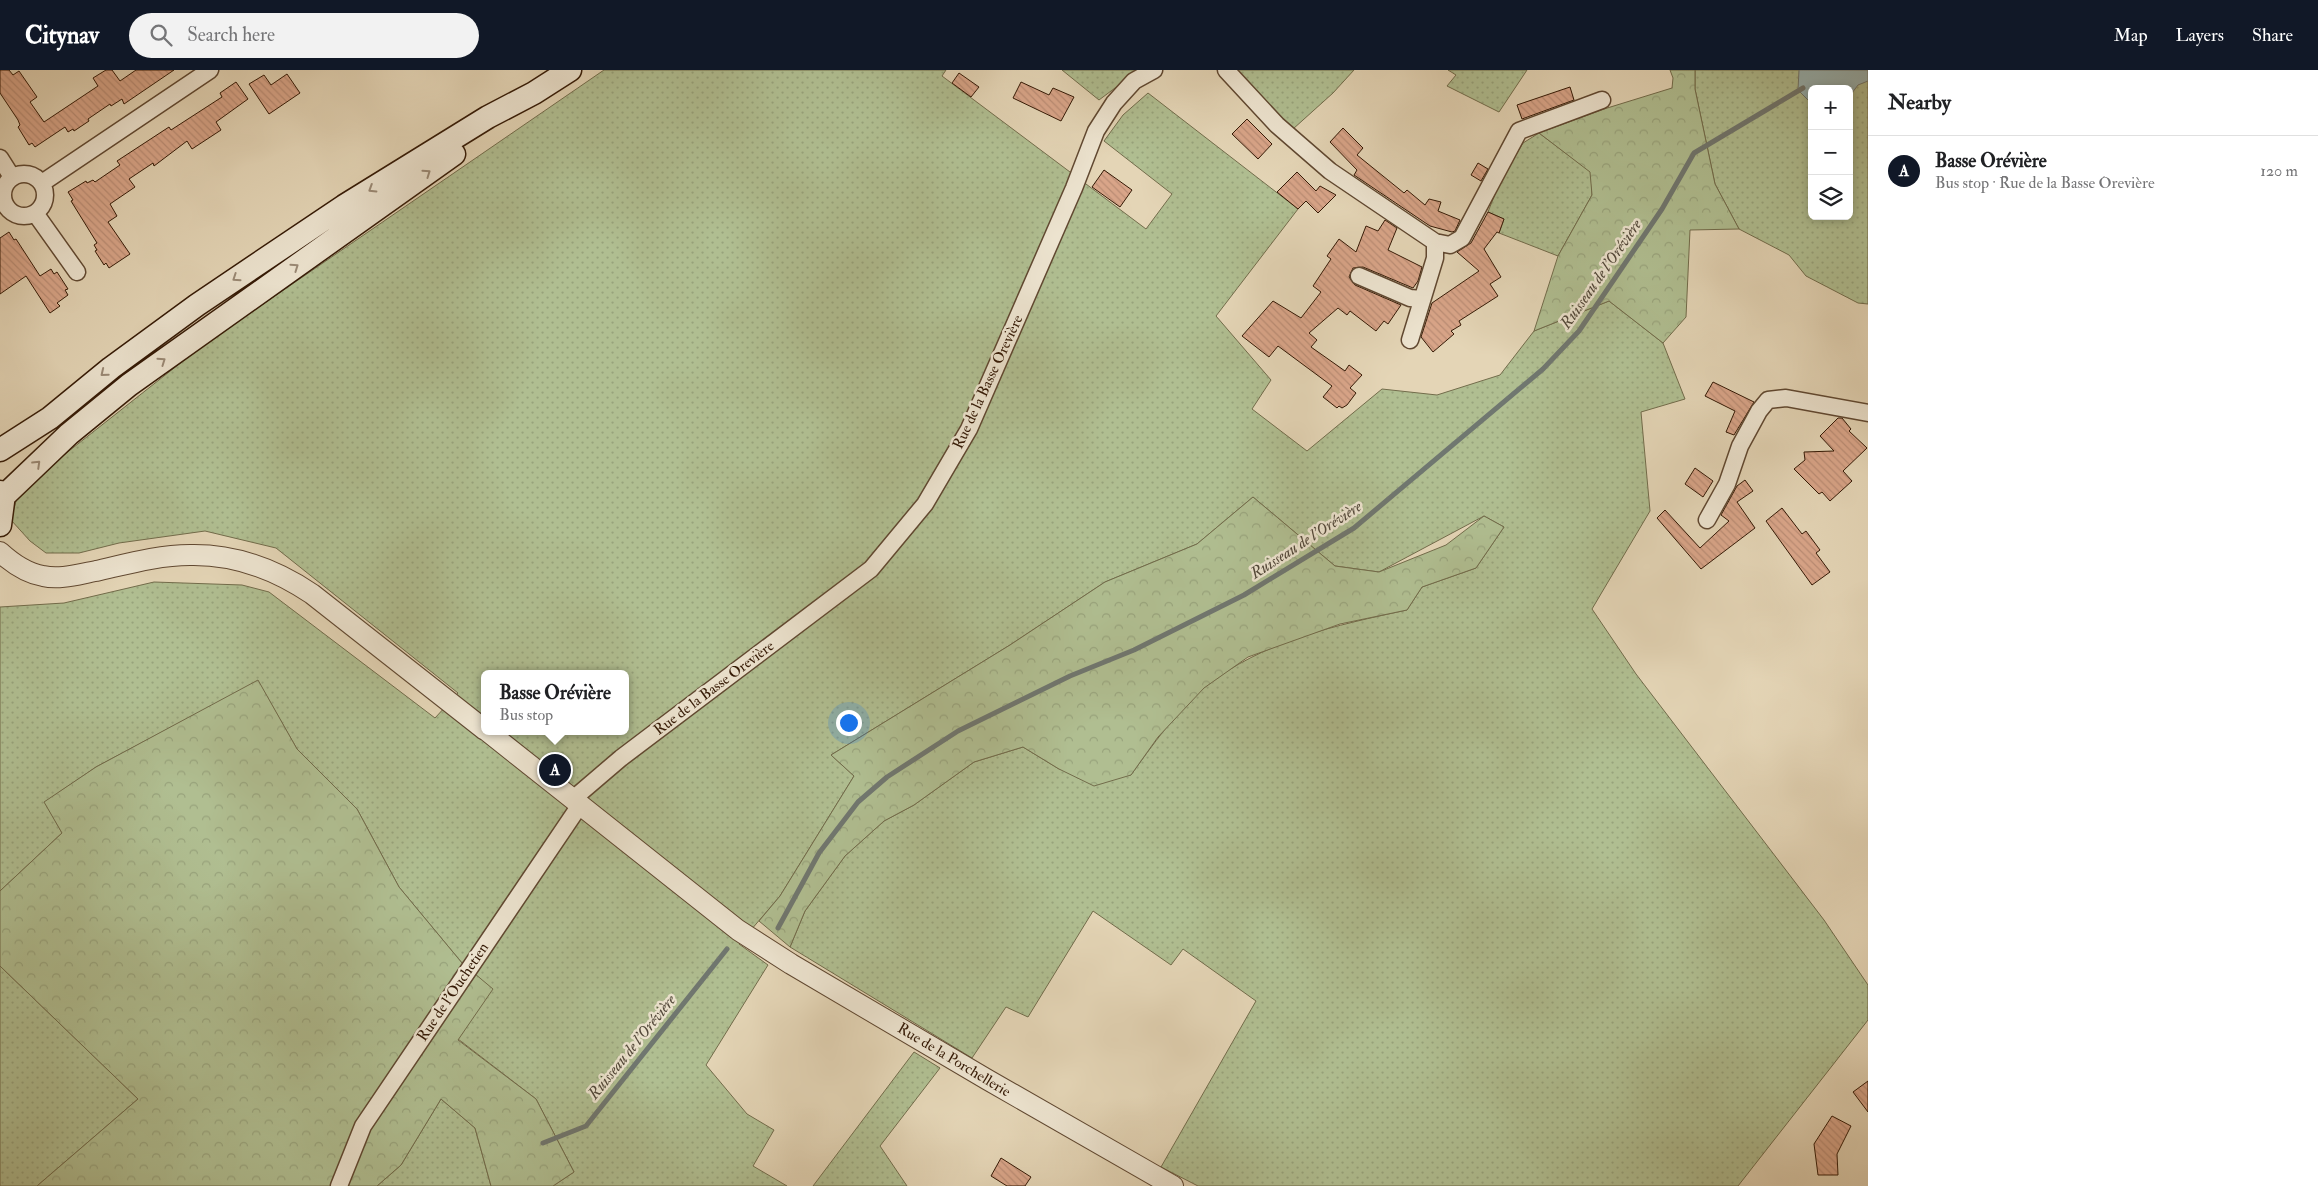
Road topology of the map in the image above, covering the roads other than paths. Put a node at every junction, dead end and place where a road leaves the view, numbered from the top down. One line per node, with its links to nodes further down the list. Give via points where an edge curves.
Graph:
1 (210, 70): 9 (street)
2 (570, 70): 5 (main road)
3 (1154, 70): 25 (street, Rue de la Basse Orevière, via 1134,81 1114,103 1096,131 969,429 925,504 871,569 621,758)
4 (1226, 70): 12 (street, via 1278,124 1330,171)
5 (534, 93): 18 (main road, one-way to 18, via 488,117 344,206 197,305 50,418); 19 (main road, one-way to 5, via 129,385 508,116)
6 (1602, 100): 12 (street, via 1519,131 1462,238 1450,245)
7 (0, 158): 8 (street)
8 (12, 177): 9 (street, via 28,174); 10 (street, via 3,190)
9 (42, 184): 11 (street, via 44,199)
10 (3, 210): 11 (street, via 19,216)
11 (35, 212): 13 (street)
12 (1435, 242): 15 (street, via 1435,258)
13 (77, 272)
14 (1359, 276): 15 (street, via 1410,298)
15 (1421, 299): 16 (street)
16 (1410, 340)
17 (1868, 413): 20 (street, via 1786,398 1768,400 1740,446 1727,484)
18 (0, 450)
19 (1, 495): 21 (main road)
20 (1706, 520)
21 (0, 525)
22 (0, 552): 23 (street, Rue de la Porchellerie, via 24,570 45,577 76,575 152,558 189,554 260,566 283,575 312,594)
23 (481, 727)
24 (491, 735): 25 (street, Rue de la Porchellerie)
25 (577, 802): 26 (street, Rue de l'Ouchetien, via 363,1126); 27 (street, Rue de la Porchellerie, via 738,930)
26 (339, 1186)
27 (1173, 1186)

